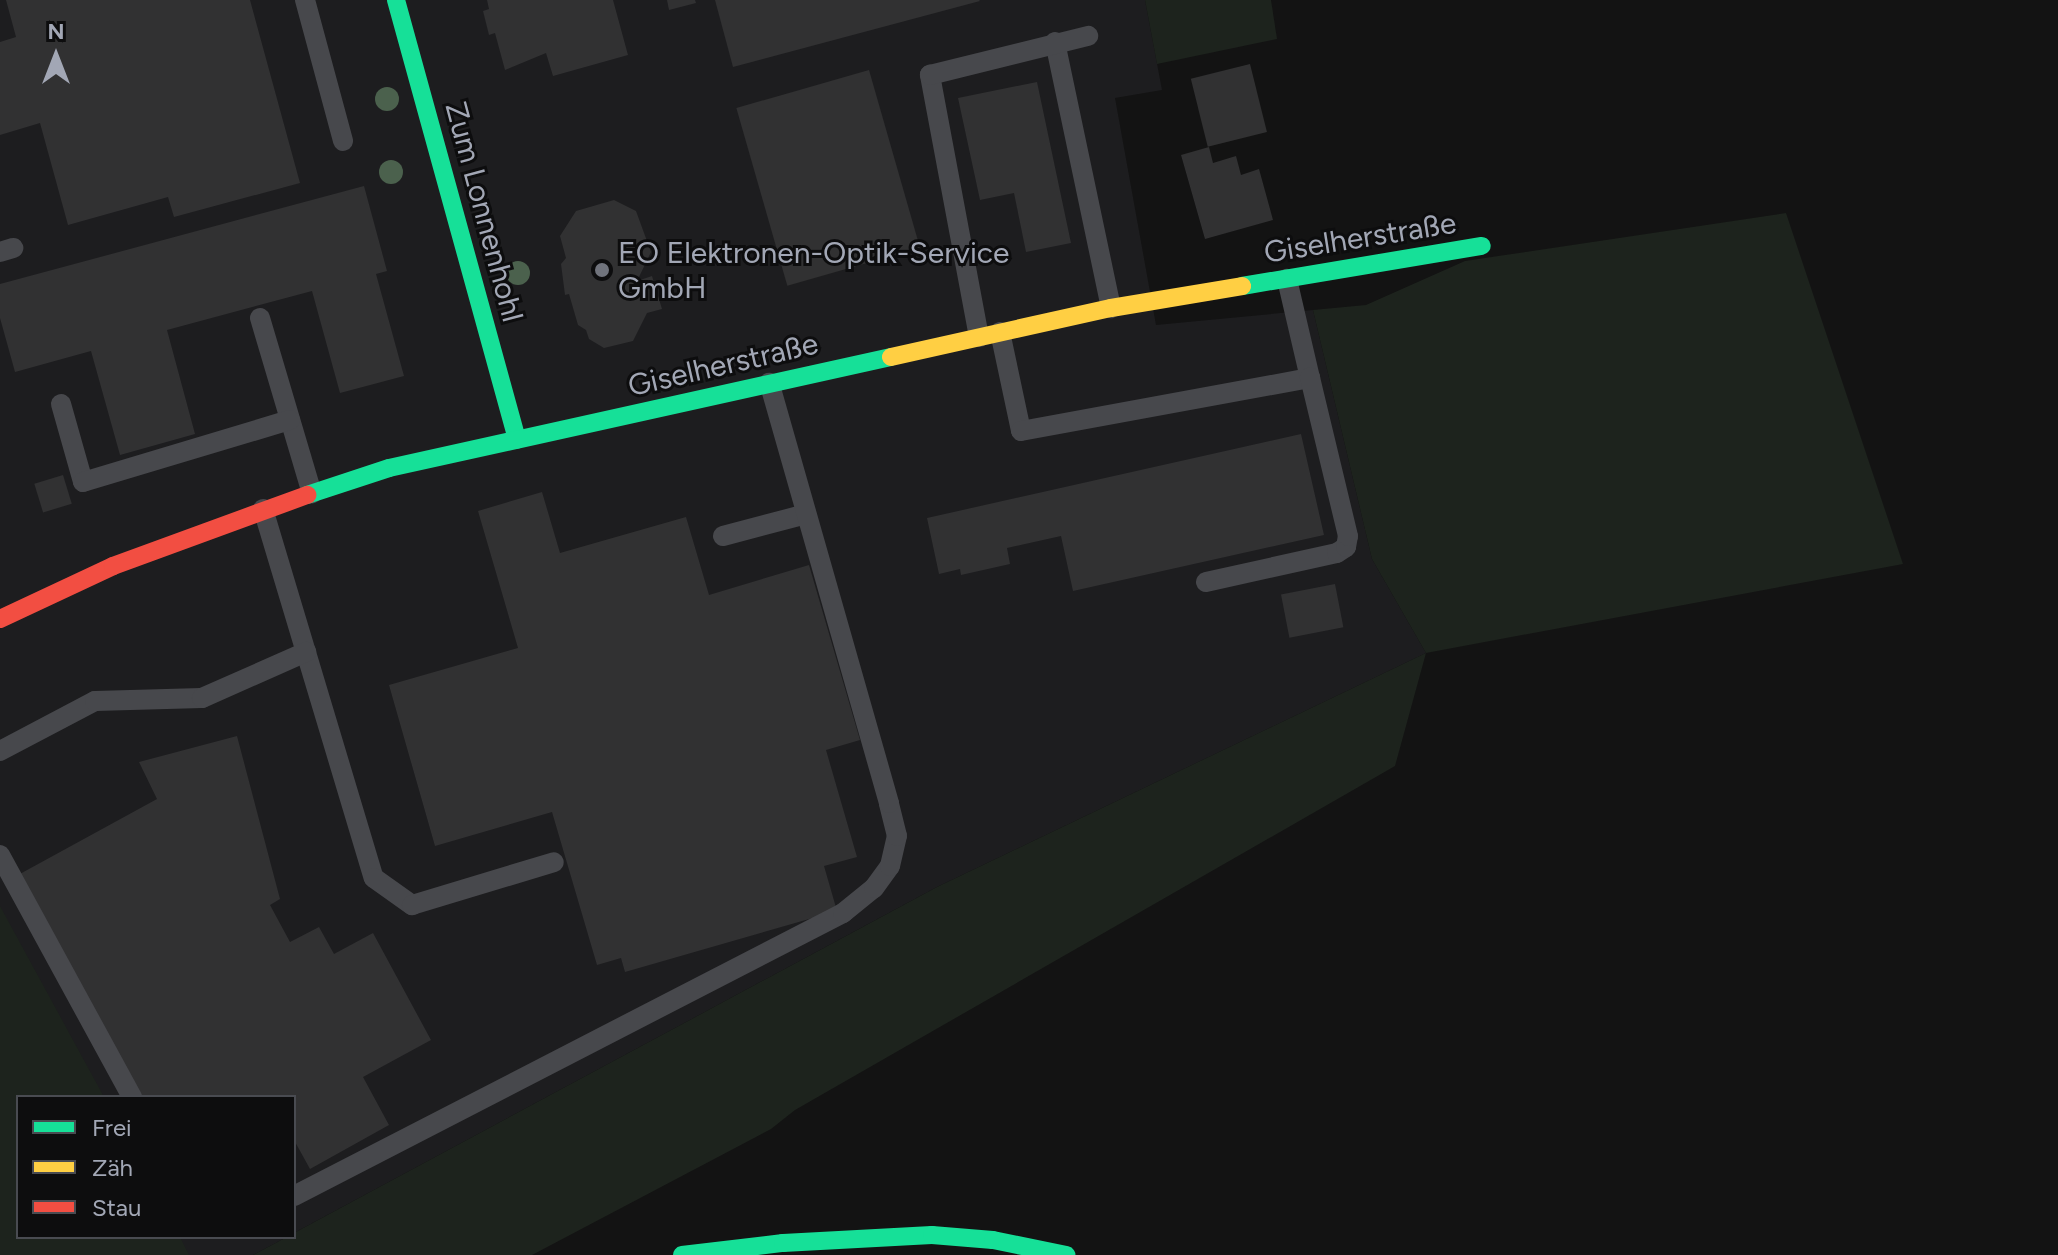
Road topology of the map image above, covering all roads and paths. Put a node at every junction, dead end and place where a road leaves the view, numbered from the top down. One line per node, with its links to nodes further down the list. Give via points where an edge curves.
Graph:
1 (305, 0): 5 (lane)
2 (396, 0): 16 (street, Zum Lonnenhohl)
3 (1088, 36): 4 (lane)
4 (1055, 42): 8 (lane); 11 (lane, via 930,75)
5 (343, 141)
6 (1482, 246): 7 (street, Giselherstraße)
7 (1287, 279): 8 (street, Giselherstraße); 12 (lane)
8 (1111, 308): 10 (street, Giselherstraße)
9 (260, 318): 15 (lane)
10 (1000, 332): 11 (street, Giselherstraße); 12 (lane, via 1021,431)
11 (979, 337): 13 (street, Giselherstraße)
12 (1310, 378): 21 (lane, via 1348,536 1346,547)
13 (769, 383): 16 (street, Giselherstraße); 19 (lane)
14 (61, 404): 15 (lane, via 83,482)
15 (290, 420): 17 (lane)
16 (517, 440): 17 (street, Giselherstraße, via 389,468)
17 (312, 493): 18 (street, Giselherstraße)
18 (263, 509): 22 (street, Giselherstraße, via 113,566); 23 (lane)
19 (806, 514): 20 (lane); 28 (lane, via 897,836 890,866 874,888 843,913)
20 (723, 536)
21 (1206, 582)
22 (0, 619)
23 (306, 652): 24 (lane, via 202,698 95,701); 26 (lane, via 374,878 412,905)
24 (0, 751)
25 (0, 855): 27 (lane)
26 (554, 862)
27 (131, 1095)
28 (296, 1195)
29 (783, 1243): 30 (street); 31 (street); 32 (street, via 932,1235 993,1240)
30 (682, 1255)
31 (910, 1255)
32 (1066, 1255)

